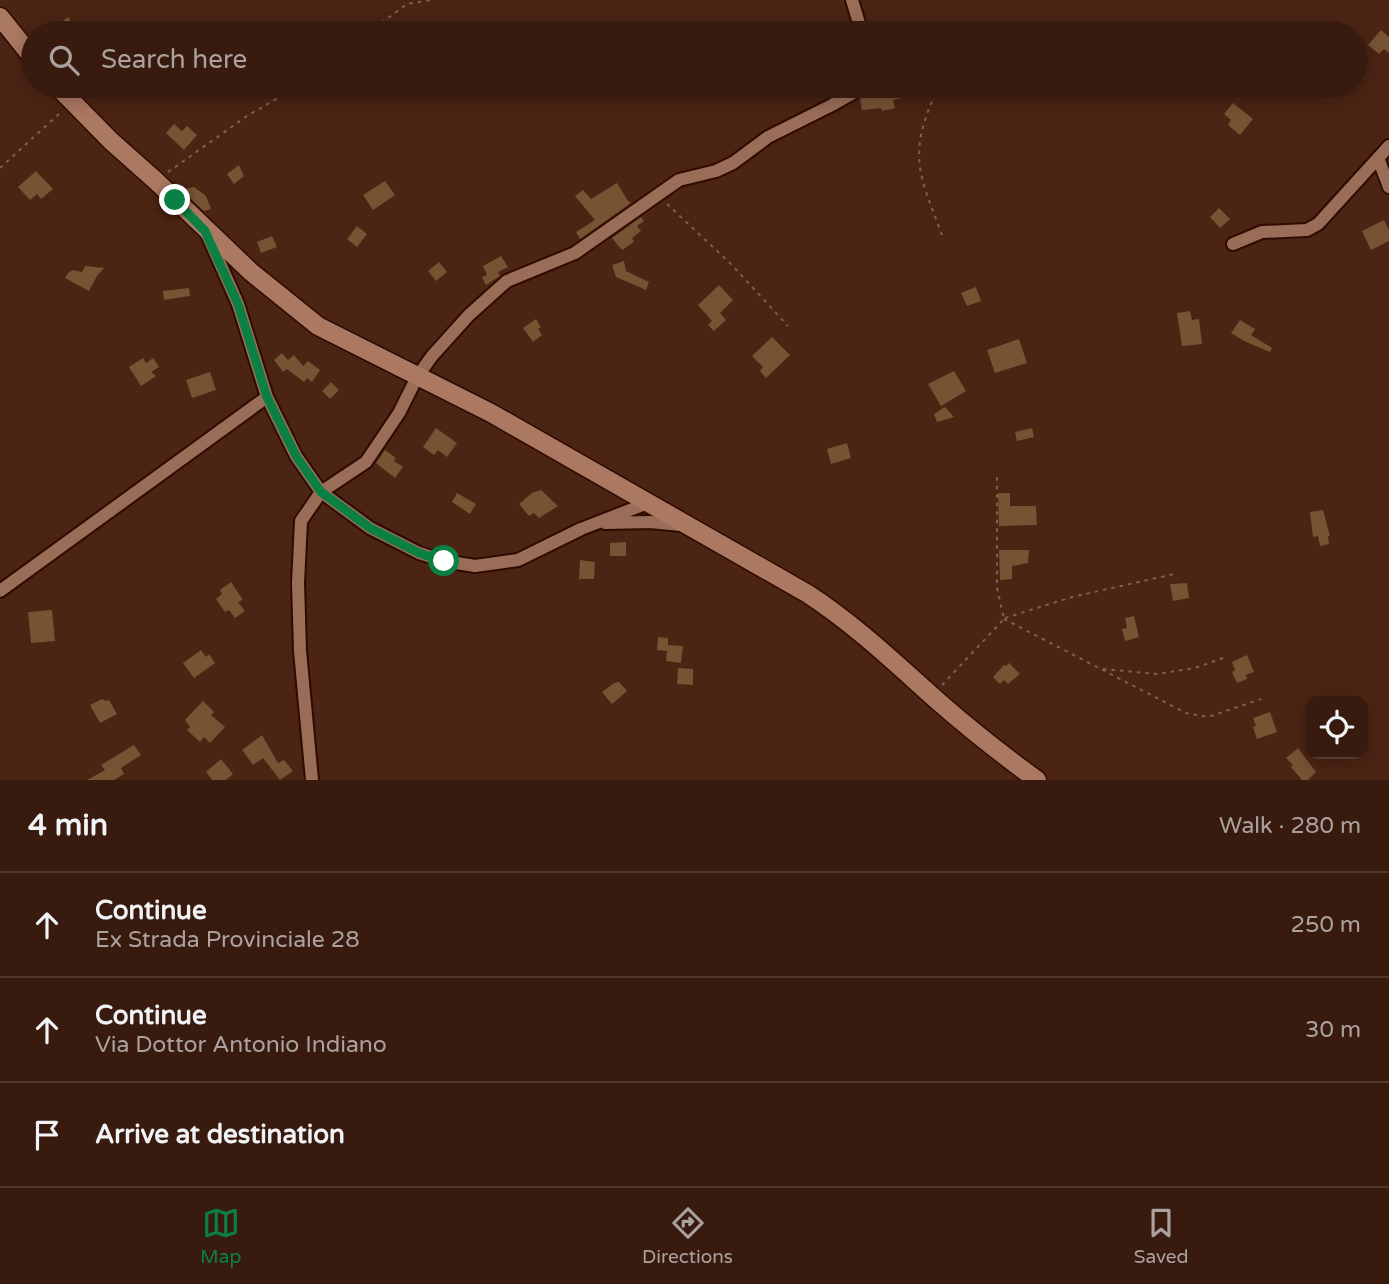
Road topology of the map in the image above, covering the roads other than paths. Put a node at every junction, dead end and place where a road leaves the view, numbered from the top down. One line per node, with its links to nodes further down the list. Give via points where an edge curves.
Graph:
1 (852, 0): 3 (street)
2 (0, 17): 4 (main road)
3 (858, 21)
4 (21, 43)
5 (68, 98): 10 (main road)
6 (844, 98): 14 (street, via 768,137 733,163 679,180 575,253 507,281)
7 (1389, 146): 8 (street)
8 (1378, 158): 9 (street); 11 (street, via 1318,224 1307,230 1262,232)
9 (1389, 187)
10 (205, 231): 12 (main road); 13 (street)
11 (1233, 244)
12 (250, 272): 13 (street, via 239,286); 14 (main road, via 317,326)
13 (238, 304): 15 (street)
14 (417, 377): 16 (street, via 366,463); 17 (main road, via 491,413)
15 (267, 397): 16 (street, via 296,456); 20 (street)
16 (321, 492): 19 (street, via 370,528 419,553 475,566 518,560); 21 (street, via 301,521 298,583)
17 (648, 503): 18 (main road); 19 (street)
18 (685, 525): 19 (street, via 610,522); 22 (main road, via 843,617)
19 (581, 529)
20 (0, 591)
21 (312, 780)
22 (1037, 780)

